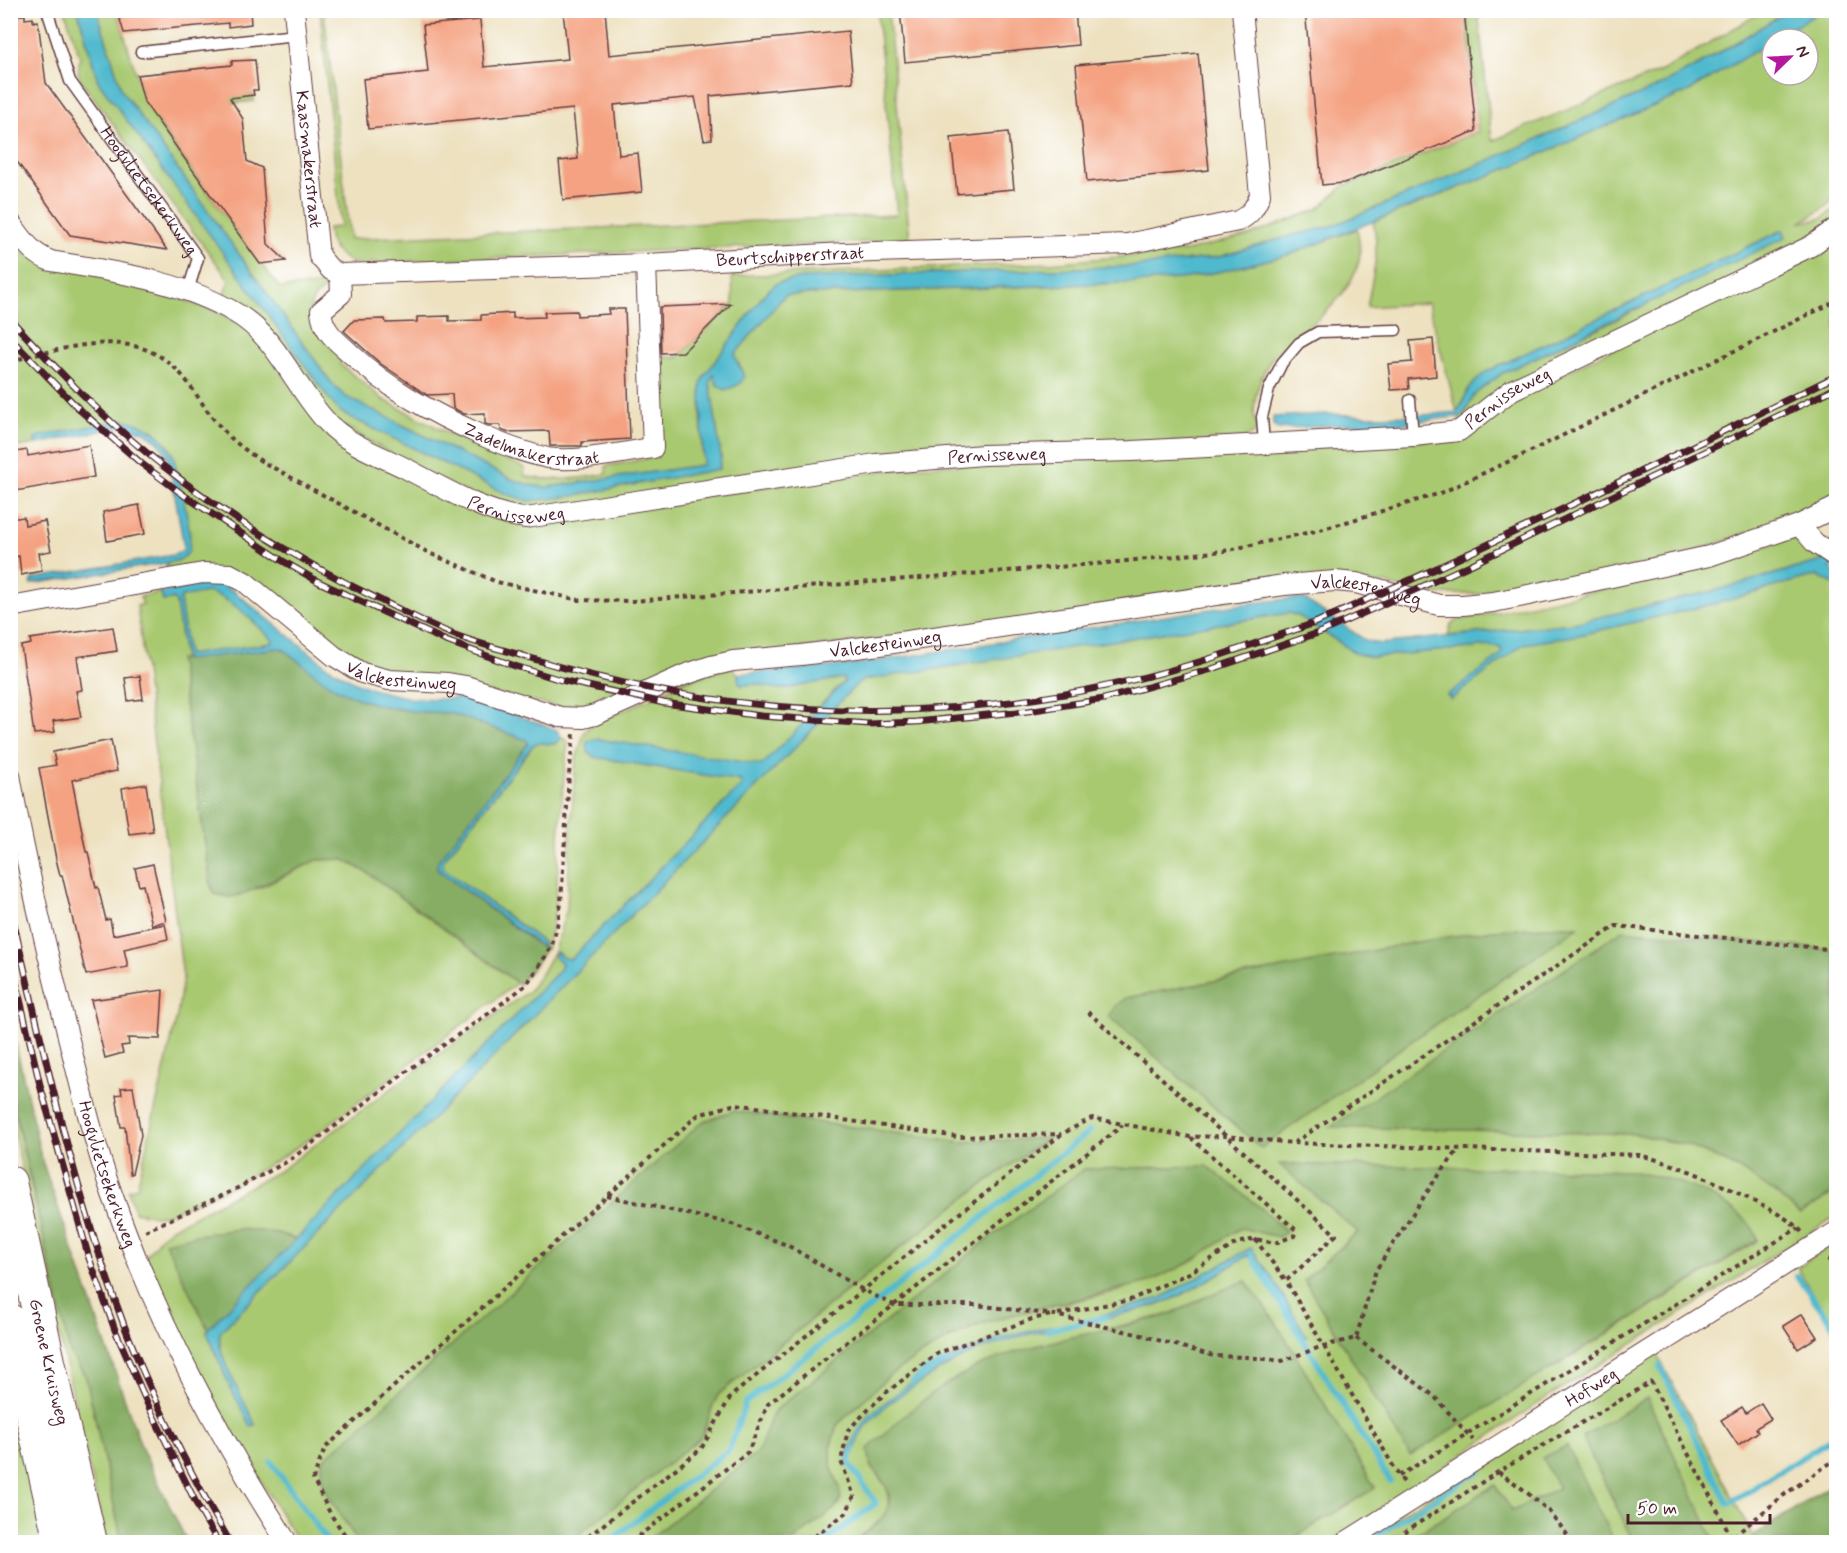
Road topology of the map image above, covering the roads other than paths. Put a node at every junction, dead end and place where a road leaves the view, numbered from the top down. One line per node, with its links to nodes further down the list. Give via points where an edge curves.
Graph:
1 (46, 10): 10 (lane, Hoogvlietsekerkweg, via 70,81 198,258)
2 (294, 10): 4 (street, Kaasmakerstraat)
3 (1242, 10): 8 (street, Beurtschipperstraat, via 1260,195 1255,208 1238,221 1127,244)
4 (296, 35): 5 (lane); 9 (street, Kaasmakerstraat, via 319,256)
5 (141, 52)
6 (10, 222): 10 (street, via 39,257 148,278)
7 (1836, 228): 13 (street, Pernisseweg, via 1811,246 1512,390 1459,431)
8 (646, 264): 9 (street, Beurtschipperstraat); 9 (street, Zadelmakerstraat, via 652,448 566,459 528,453 447,420 369,370 326,332 322,321 321,311 341,294)
9 (340, 274)
10 (188, 291): 14 (street, Pernisseweg, via 234,312 257,328 318,412 345,438 456,494 512,517 886,463 983,455)
11 (1396, 330): 14 (lane, via 1318,332 1299,344 1282,363 1269,389 1262,417)
12 (1410, 400): 13 (lane)
13 (1413, 431): 14 (street, Pernisseweg)
14 (1264, 444)
15 (1836, 507): 16 (street, Valckesteinweg)
16 (1799, 525): 17 (street); 18 (street, Valckesteinweg, via 1708,556 1493,602 1439,605 1356,583 1318,582 871,646 733,661 684,675 595,715 576,718 560,717 466,686 389,680 362,673 334,656 245,582 230,574 203,573)
17 (1836, 558)
18 (10, 607)
19 (10, 775): 25 (street, Hoogvlietsekerkweg, via 51,965 92,1131 112,1194 169,1333 239,1465)
20 (10, 1182): 24 (main road, Groene Kruisweg)
21 (1836, 1232): 26 (street, Hofweg)
22 (10, 1320): 23 (main road, Groene Kruisweg)
23 (60, 1542)
24 (91, 1542)
25 (288, 1542)
26 (1346, 1542)

